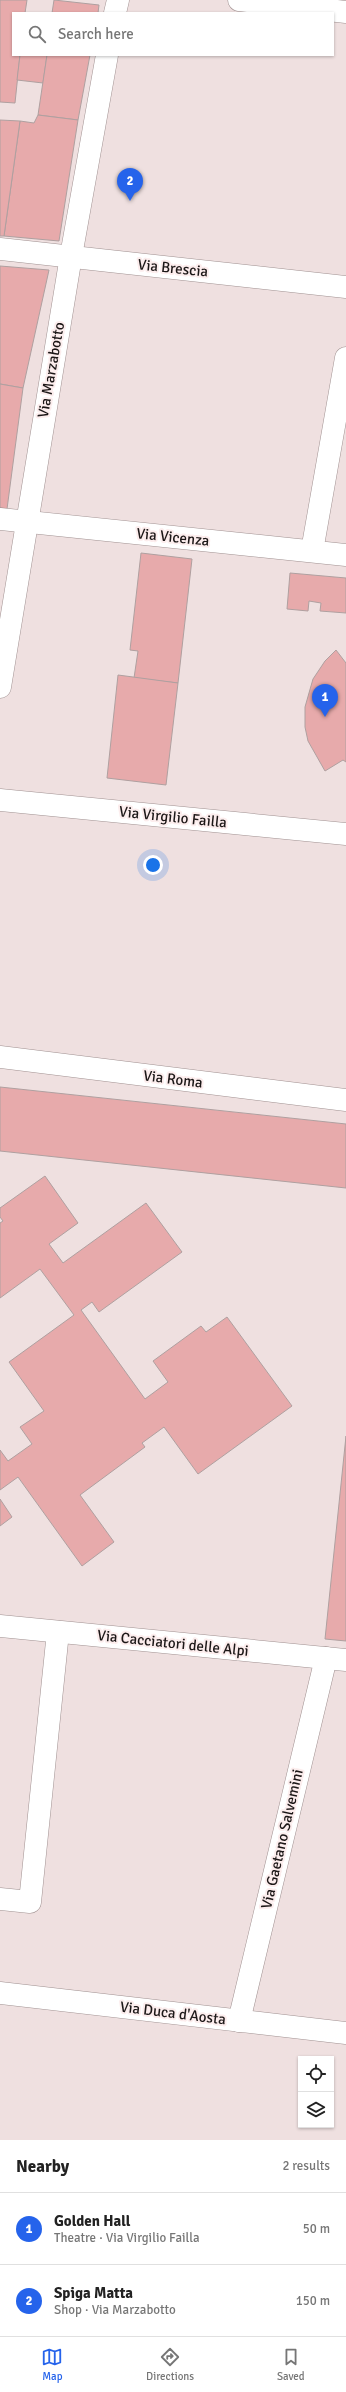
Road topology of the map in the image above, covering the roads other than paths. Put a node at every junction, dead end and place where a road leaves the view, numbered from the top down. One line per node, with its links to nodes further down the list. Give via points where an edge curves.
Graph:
1 (118, 0): 3 (street)
2 (239, 0): 4 (street)
3 (115, 12)
4 (346, 12)
5 (108, 56): 7 (street, Via Marzabotto)
6 (0, 249): 7 (street, Via Brescia)
7 (71, 256): 8 (street, Via Brescia); 11 (street, Via Marzabotto)
8 (346, 287)
9 (346, 358): 12 (street)
10 (0, 519): 11 (street, Via Vicenza)
11 (26, 522): 12 (street, Via Vicenza); 14 (street, Via Marzabotto)
12 (312, 551): 13 (street, Via Vicenza)
13 (346, 555)
14 (0, 687)
15 (10, 802): 16 (street); 17 (street, Via Virgilio Failla)
16 (0, 813)
17 (346, 834)
18 (0, 1057): 19 (street, Via Roma)
19 (346, 1100)
20 (0, 1626): 21 (street, Via Cacciatori delle Alpi)
21 (58, 1632): 22 (street, Via Cacciatori delle Alpi); 23 (street, via 30,1902)
22 (336, 1659): 25 (street, Via Gaetano Salvemini)
23 (0, 1899)
24 (0, 1993): 25 (street, Via Duca d'Aosta)
25 (239, 2021): 26 (street, Via Duca d'Aosta)
26 (346, 2033)

